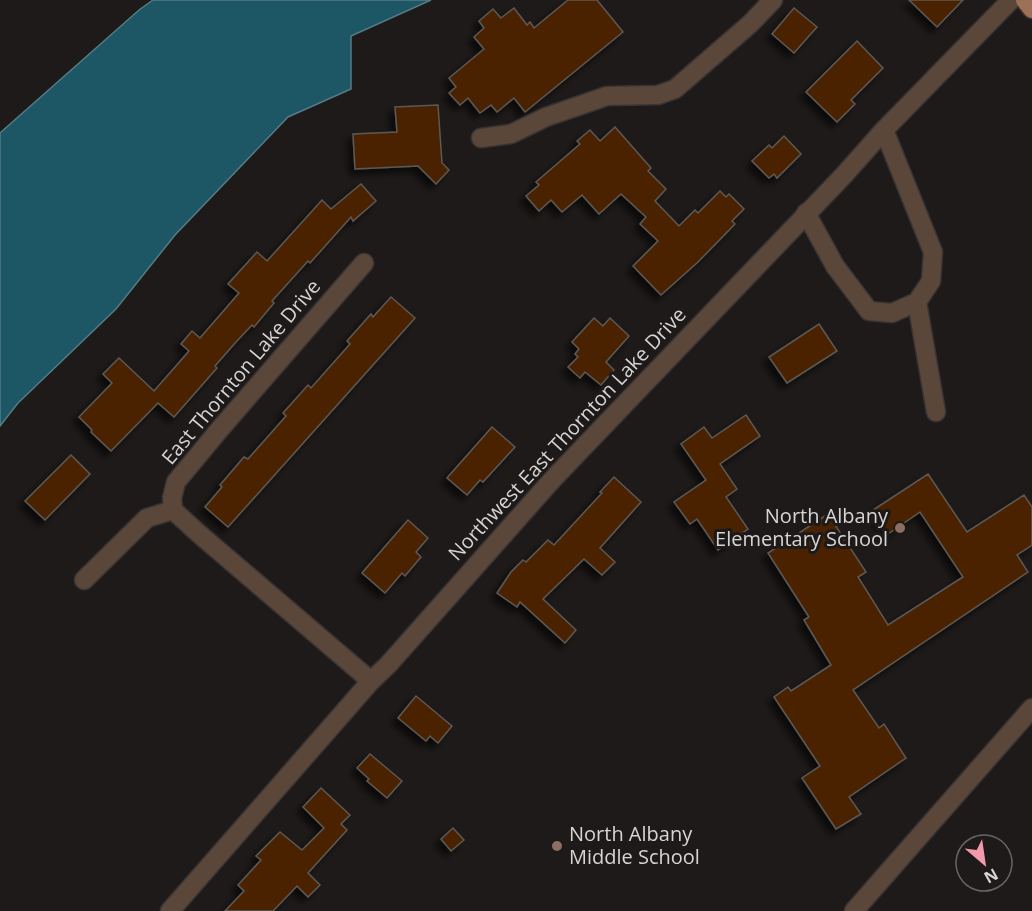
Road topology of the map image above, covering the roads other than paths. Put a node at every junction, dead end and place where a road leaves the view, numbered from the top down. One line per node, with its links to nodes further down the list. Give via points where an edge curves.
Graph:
1 (773, 0): 6 (street, via 675,88 658,95 607,96 511,134)
2 (1011, 0): 5 (street, Northwest East Thornton Lake Drive)
3 (1025, 0): 4 (main road)
4 (1032, 9)
5 (884, 130): 7 (street, Northwest East Thornton Lake Drive); 9 (street, via 933,252 931,281)
6 (481, 138)
7 (806, 213): 9 (street, via 835,267 869,311 892,313); 13 (street, Northwest East Thornton Lake Drive, via 552,480)
8 (364, 263): 11 (street, East Thornton Lake Drive, via 176,482)
9 (917, 302): 10 (street)
10 (936, 412)
11 (173, 510): 12 (street, via 147,518); 13 (street)
12 (84, 580)
13 (371, 681): 15 (street, Northwest East Thornton Lake Drive)
14 (1032, 708): 16 (street)
15 (170, 911)
16 (854, 911)

